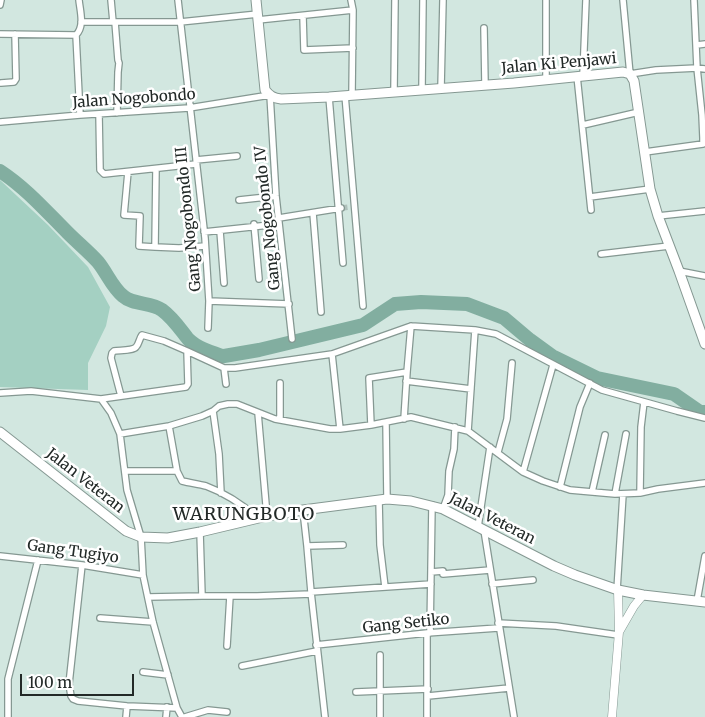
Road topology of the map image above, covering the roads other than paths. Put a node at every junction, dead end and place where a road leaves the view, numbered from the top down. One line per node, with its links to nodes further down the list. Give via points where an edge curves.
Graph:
1 (1, 0): 14 (street)
2 (79, 0): 18 (street)
3 (111, 0): 19 (street)
4 (178, 0): 20 (street, Gang Nogobondo III)
5 (256, 0): 17 (main road)
6 (351, 0): 15 (street)
7 (396, 0): 37 (street)
8 (423, 0): 36 (street)
9 (443, 0): 35 (street)
10 (546, 0): 32 (street)
11 (586, 0): 31 (street)
12 (623, 0): 30 (street)
13 (694, 0): 26 (street)
14 (0, 5)
15 (353, 10): 16 (street); 27 (street)
16 (302, 16): 17 (street); 27 (street, via 304,50)
17 (258, 17): 20 (street); 39 (main road, via 266,90)
18 (81, 22): 19 (street); 24 (street)
19 (114, 22): 20 (street); 43 (street, via 119,63)
20 (180, 22): 41 (street, Gang Nogobondo III)
21 (484, 28): 34 (street)
22 (0, 34): 23 (street)
23 (15, 34): 24 (street); 33 (street, via 16,80)
24 (76, 35): 45 (street)
25 (705, 44): 26 (street)
26 (697, 45): 28 (street)
27 (353, 48): 38 (street)
28 (697, 68): 29 (street); 30 (street); 46 (street)
29 (705, 69)
30 (630, 74): 31 (main road, Jalan Ki Penjawi); 42 (main road, Jalan Ki Penjawi)
31 (580, 76): 32 (main road, Jalan Ki Penjawi); 48 (street)
32 (546, 79): 34 (main road, Jalan Ki Penjawi)
33 (1, 83)
34 (484, 84): 35 (main road, Jalan Ki Penjawi)
35 (441, 88): 36 (main road, Jalan Ki Penjawi)
36 (422, 89): 37 (main road, Jalan Ki Penjawi)
37 (394, 91): 38 (main road, Jalan Ki Penjawi)
38 (349, 94): 40 (main road, Jalan Ki Penjawi); 78 (street, via 352,207)
39 (270, 95): 40 (main road, Jalan Ki Penjawi, via 281,99); 41 (street, Jalan Nogobondo); 55 (street, Gang Nogobondo IV)
40 (329, 97): 58 (street)
41 (189, 108): 43 (street, Jalan Nogobondo); 51 (street, Gang Nogobondo III)
42 (639, 112): 48 (street); 49 (main road, Jalan Ki Penjawi)
43 (117, 113): 44 (street, Jalan Nogobondo)
44 (98, 114): 45 (street, Jalan Nogobondo); 53 (street, via 100,170 106,174)
45 (80, 115): 47 (street, Jalan Nogobondo)
46 (703, 116): 49 (street, via 702,144)
47 (0, 122)
48 (583, 125): 56 (street)
49 (645, 152): 54 (main road, Jalan Ki Penjawi)
50 (237, 156): 51 (street)
51 (196, 162): 52 (street); 66 (street, Gang Nogobondo III)
52 (156, 169): 53 (street); 69 (street)
53 (128, 172): 69 (street, via 124,215 140,216 139,246)
54 (650, 189): 56 (street); 62 (main road, Jalan Ki Penjawi)
55 (276, 196): 57 (street); 63 (street, Gang Nogobondo IV)
56 (590, 197): 59 (street)
57 (239, 200)
58 (340, 208): 61 (street); 71 (street)
59 (591, 210)
60 (705, 211): 62 (street)
61 (313, 213): 63 (street); 79 (street)
62 (658, 216): 68 (main road, Jalan Ki Penjawi)
63 (279, 221): 64 (street); 77 (street, Gang Nogobondo IV)
64 (254, 225): 65 (street); 74 (street)
65 (220, 231): 66 (street); 75 (street)
66 (204, 232): 67 (street, Gang Nogobondo III)
67 (206, 246): 69 (street); 76 (street, Gang Nogobondo III)
68 (669, 246): 70 (street); 72 (main road, Jalan Ki Penjawi)
69 (155, 247)
70 (601, 254)
71 (343, 263)
72 (679, 271): 73 (street); 84 (main road, Jalan Ki Penjawi)
73 (705, 276)
74 (260, 279)
75 (224, 282)
76 (209, 301): 77 (street); 81 (street, Gang Nogobondo III)
77 (289, 304): 83 (street, Gang Nogobondo IV)
78 (363, 306)
79 (322, 312)
80 (411, 326): 82 (street); 86 (street); 90 (street)
81 (208, 328)
82 (476, 330): 88 (street, via 496,334); 95 (street)
83 (292, 338)
84 (705, 344)
85 (187, 351): 89 (street); 97 (street, via 186,386); 97 (street, via 142,335 134,349 114,351 111,358)
86 (332, 354): 89 (street); 109 (street)
87 (512, 363): 116 (street, via 508,419)
88 (554, 365): 93 (street); 119 (street)
89 (224, 368): 94 (street)
90 (406, 372): 91 (street); 106 (street, via 369,378)
91 (406, 381): 95 (street); 102 (street)
92 (280, 382): 104 (street)
93 (590, 383): 99 (street, via 602,390); 121 (street, via 580,407)
94 (226, 384)
95 (471, 390): 110 (street)
96 (0, 393): 98 (street, via 32,390)
97 (121, 396): 98 (street)
98 (101, 398): 112 (street)
99 (644, 402): 103 (street); 124 (street)
100 (213, 411): 101 (street, via 219,406 237,404); 107 (street); 123 (street, via 220,454)
101 (258, 413): 104 (street); 131 (street)
102 (404, 418): 105 (street); 108 (street)
103 (705, 418)
104 (280, 420): 109 (street)
105 (386, 422): 106 (street); 127 (street)
106 (371, 425): 109 (street)
107 (169, 426): 112 (street); 118 (street)
108 (455, 427): 110 (street); 129 (street, via 448,496)
109 (340, 429)
110 (468, 431): 115 (street)
111 (0, 432): 134 (main road, Jalan Veteran, via 126,531)
112 (120, 434): 117 (street)
113 (626, 434): 125 (street)
114 (604, 436): 122 (street)
115 (490, 447): 116 (street); 132 (street)
116 (498, 452): 119 (street)
117 (125, 471): 118 (street); 134 (street)
118 (177, 471): 123 (street, via 182,481)
119 (523, 472): 121 (street)
120 (705, 483): 124 (street)
121 (560, 486): 122 (street)
122 (592, 492): 125 (street)
123 (220, 493): 131 (street)
124 (640, 493): 126 (street)
125 (615, 494): 126 (street)
126 (624, 494): 148 (street)
127 (383, 500): 128 (main road, Jalan Veteran); 130 (main road, Jalan Veteran); 147 (street, via 380,545)
128 (432, 506): 129 (main road, Jalan Veteran); 142 (street)
129 (443, 509): 132 (main road, Jalan Veteran)
130 (303, 510): 131 (main road, Jalan Veteran); 136 (street)
131 (263, 517): 133 (main road, Jalan Veteran)
132 (481, 528): 141 (street); 148 (main road, Jalan Veteran, via 561,569)
133 (200, 532): 134 (main road, Jalan Veteran, via 168,538); 151 (street)
134 (140, 537): 143 (street)
135 (343, 545): 136 (street)
136 (307, 546): 149 (street)
137 (0, 556): 139 (street, Gang Tugiyo)
138 (705, 556): 154 (street)
139 (38, 560): 140 (street, Gang Tugiyo); 174 (street, via 8,679)
140 (82, 566): 143 (street, Gang Tugiyo); 170 (street, via 68,684 70,694 78,701)
141 (490, 570): 142 (street); 146 (street)
142 (431, 572): 145 (street)
143 (143, 574): 153 (street)
144 (532, 580): 146 (street)
145 (431, 584): 147 (street); 158 (street)
146 (492, 584): 157 (street)
147 (385, 587): 149 (street)
148 (618, 590): 150 (main road, Jalan Veteran); 159 (street)
149 (311, 593): 152 (street); 161 (street)
150 (643, 595): 154 (main road, Jalan Veteran); 159 (street)
151 (202, 596): 152 (street); 153 (street)
152 (230, 596): 160 (street)
153 (148, 597): 156 (street)
154 (701, 601)
155 (100, 618): 156 (street)
156 (152, 622): 165 (street)
157 (498, 625): 158 (street, Gang Setiko); 159 (street, Gang Setiko, via 556,626); 166 (street)
158 (428, 633): 161 (street, Gang Setiko); 169 (street)
159 (618, 634): 182 (street)
160 (227, 646)
161 (317, 648): 163 (street, Gang Setiko); 178 (street)
162 (380, 655): 167 (street)
163 (242, 666)
164 (143, 672): 165 (street)
165 (168, 674): 172 (street)
166 (509, 688): 169 (street); 181 (street)
167 (381, 691): 168 (street); 169 (street); 179 (street)
168 (356, 692)
169 (428, 692): 180 (street)
170 (127, 706): 171 (street); 175 (street)
171 (167, 708): 172 (street); 176 (street)
172 (178, 708): 177 (street)
173 (227, 712): 177 (street, via 208,710)
174 (8, 717)
175 (126, 717)
176 (166, 717)
177 (183, 717)
178 (325, 717)
179 (380, 717)
180 (427, 717)
181 (514, 717)
182 (612, 717)

